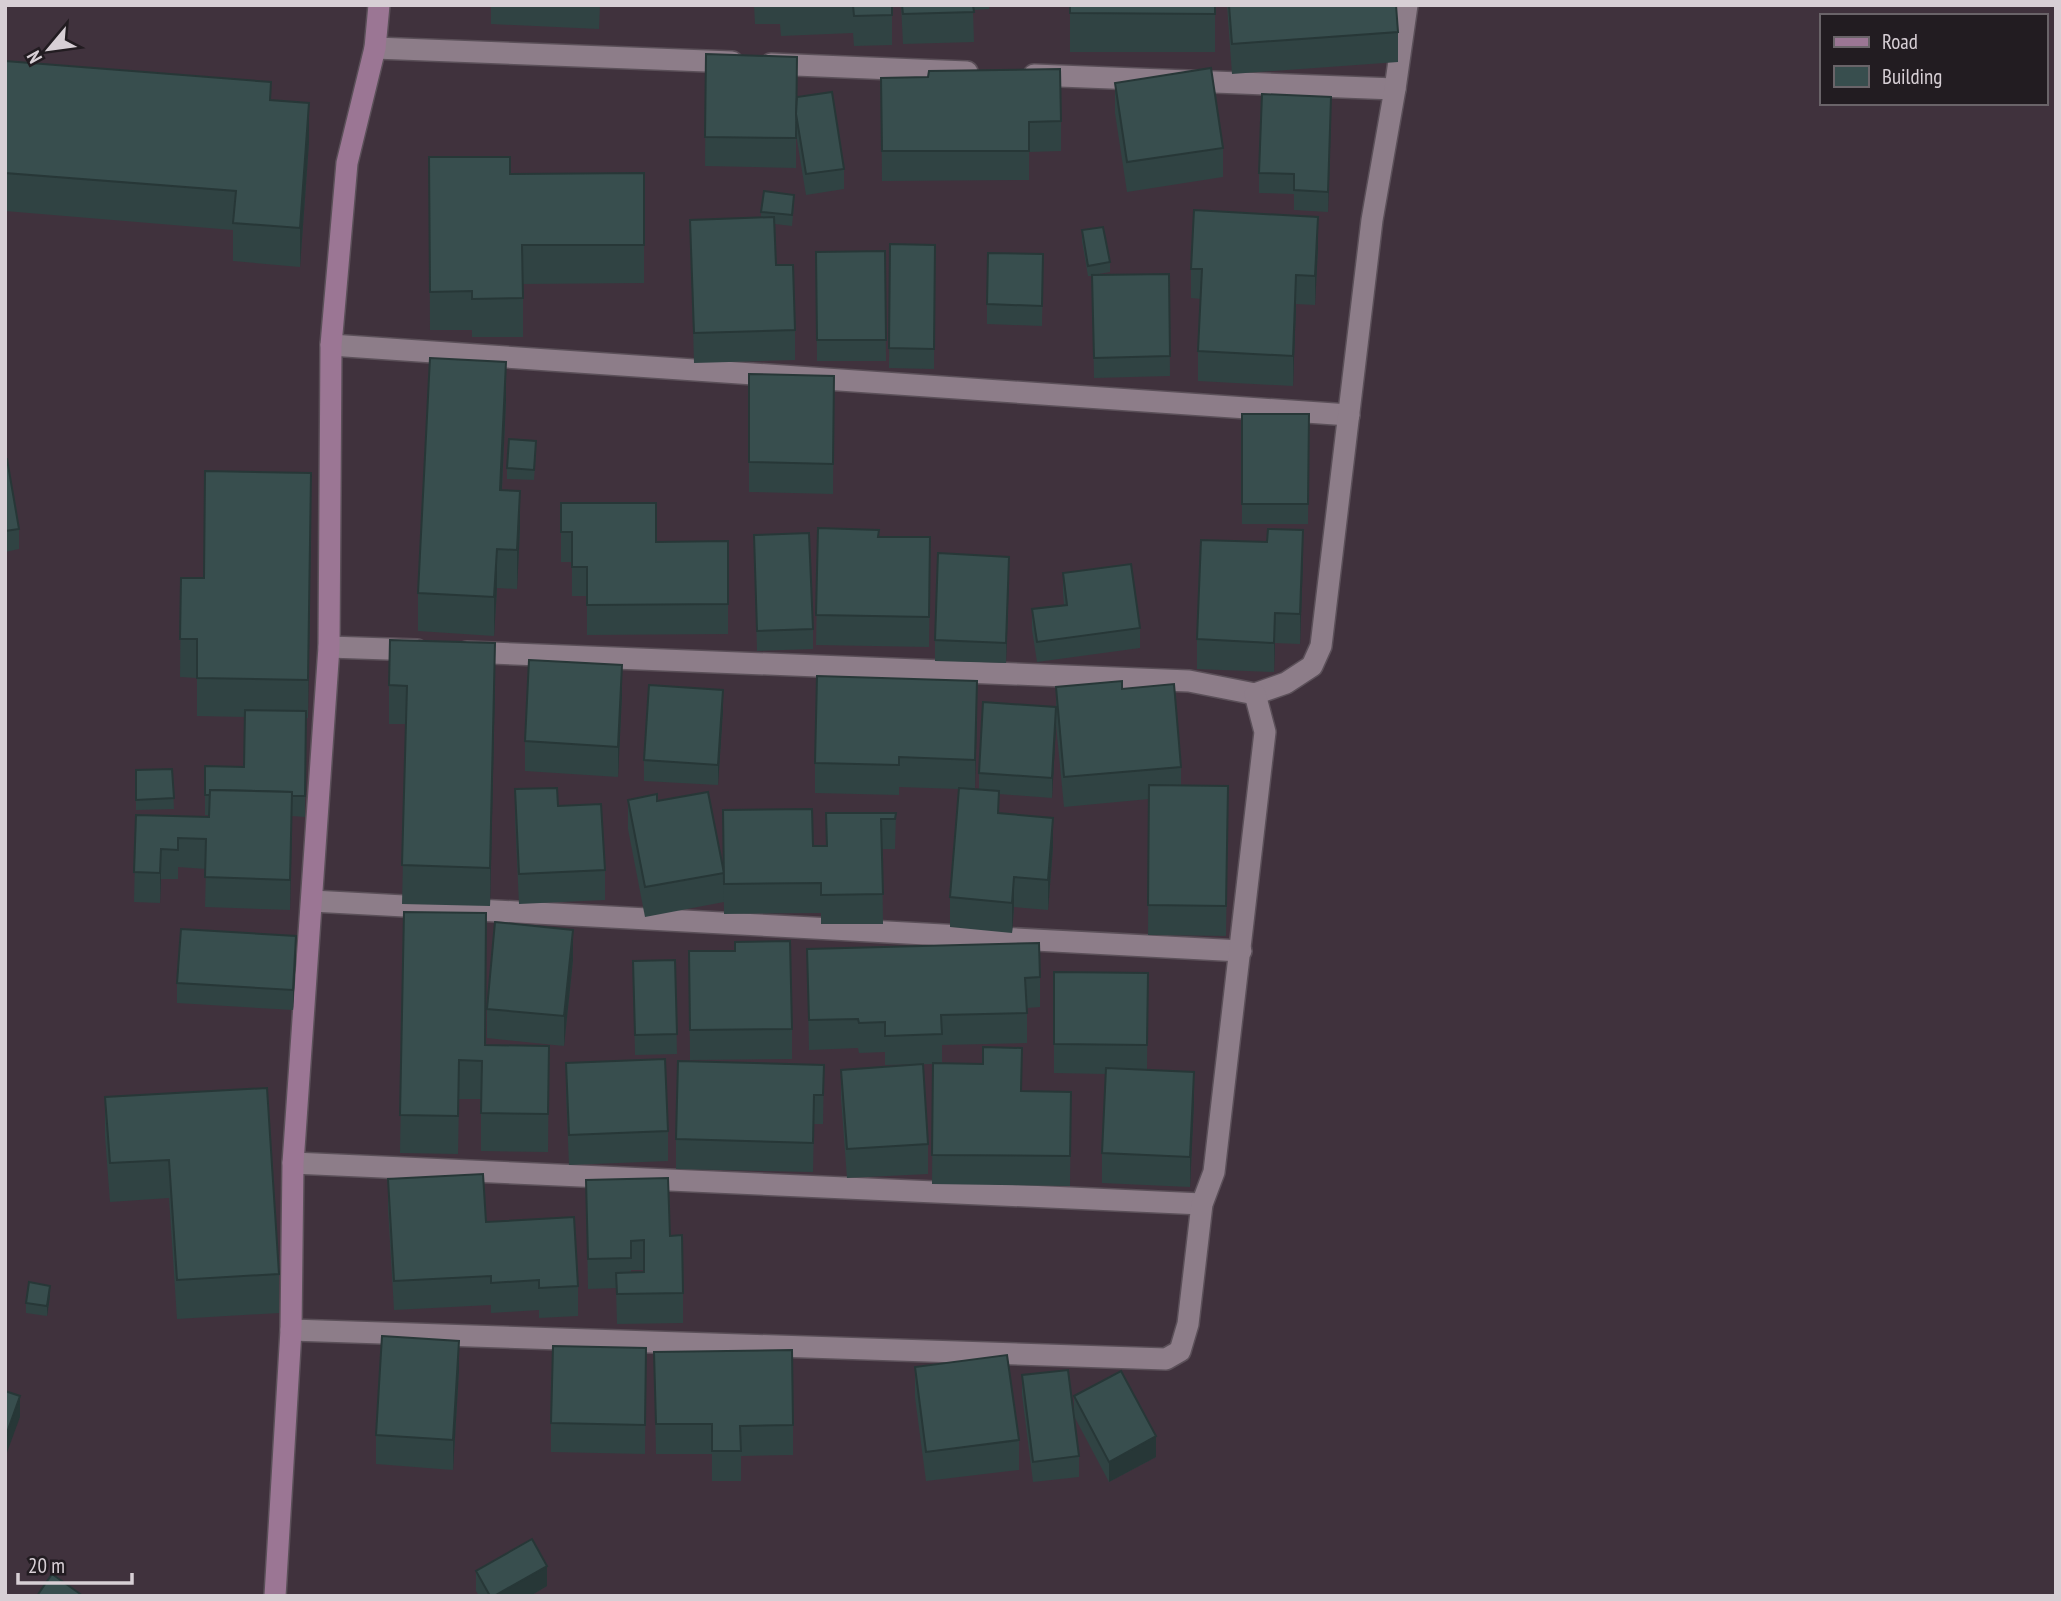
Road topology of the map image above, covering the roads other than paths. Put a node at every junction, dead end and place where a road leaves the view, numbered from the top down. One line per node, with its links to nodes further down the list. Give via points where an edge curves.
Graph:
1 (379, 5): 3 (main road)
2 (1407, 5): 6 (street)
3 (375, 48): 4 (street); 7 (main road, via 347,163)
4 (990, 73)
5 (1018, 74): 6 (street)
6 (1395, 89): 8 (street, via 1372,220)
7 (331, 345): 8 (street); 9 (main road)
8 (1349, 415): 10 (street, via 1321,646 1312,666 1286,683)
9 (328, 647): 10 (street, via 1189,681); 11 (main road)
10 (1255, 694): 12 (street, via 1265,732)
11 (312, 901): 12 (street); 13 (main road)
12 (1241, 951): 14 (street, via 1214,1172)
13 (293, 1163): 14 (street); 15 (main road)
14 (1202, 1204): 15 (street, via 1188,1324 1180,1351 1166,1359)
15 (291, 1330): 16 (main road)
16 (275, 1596)

